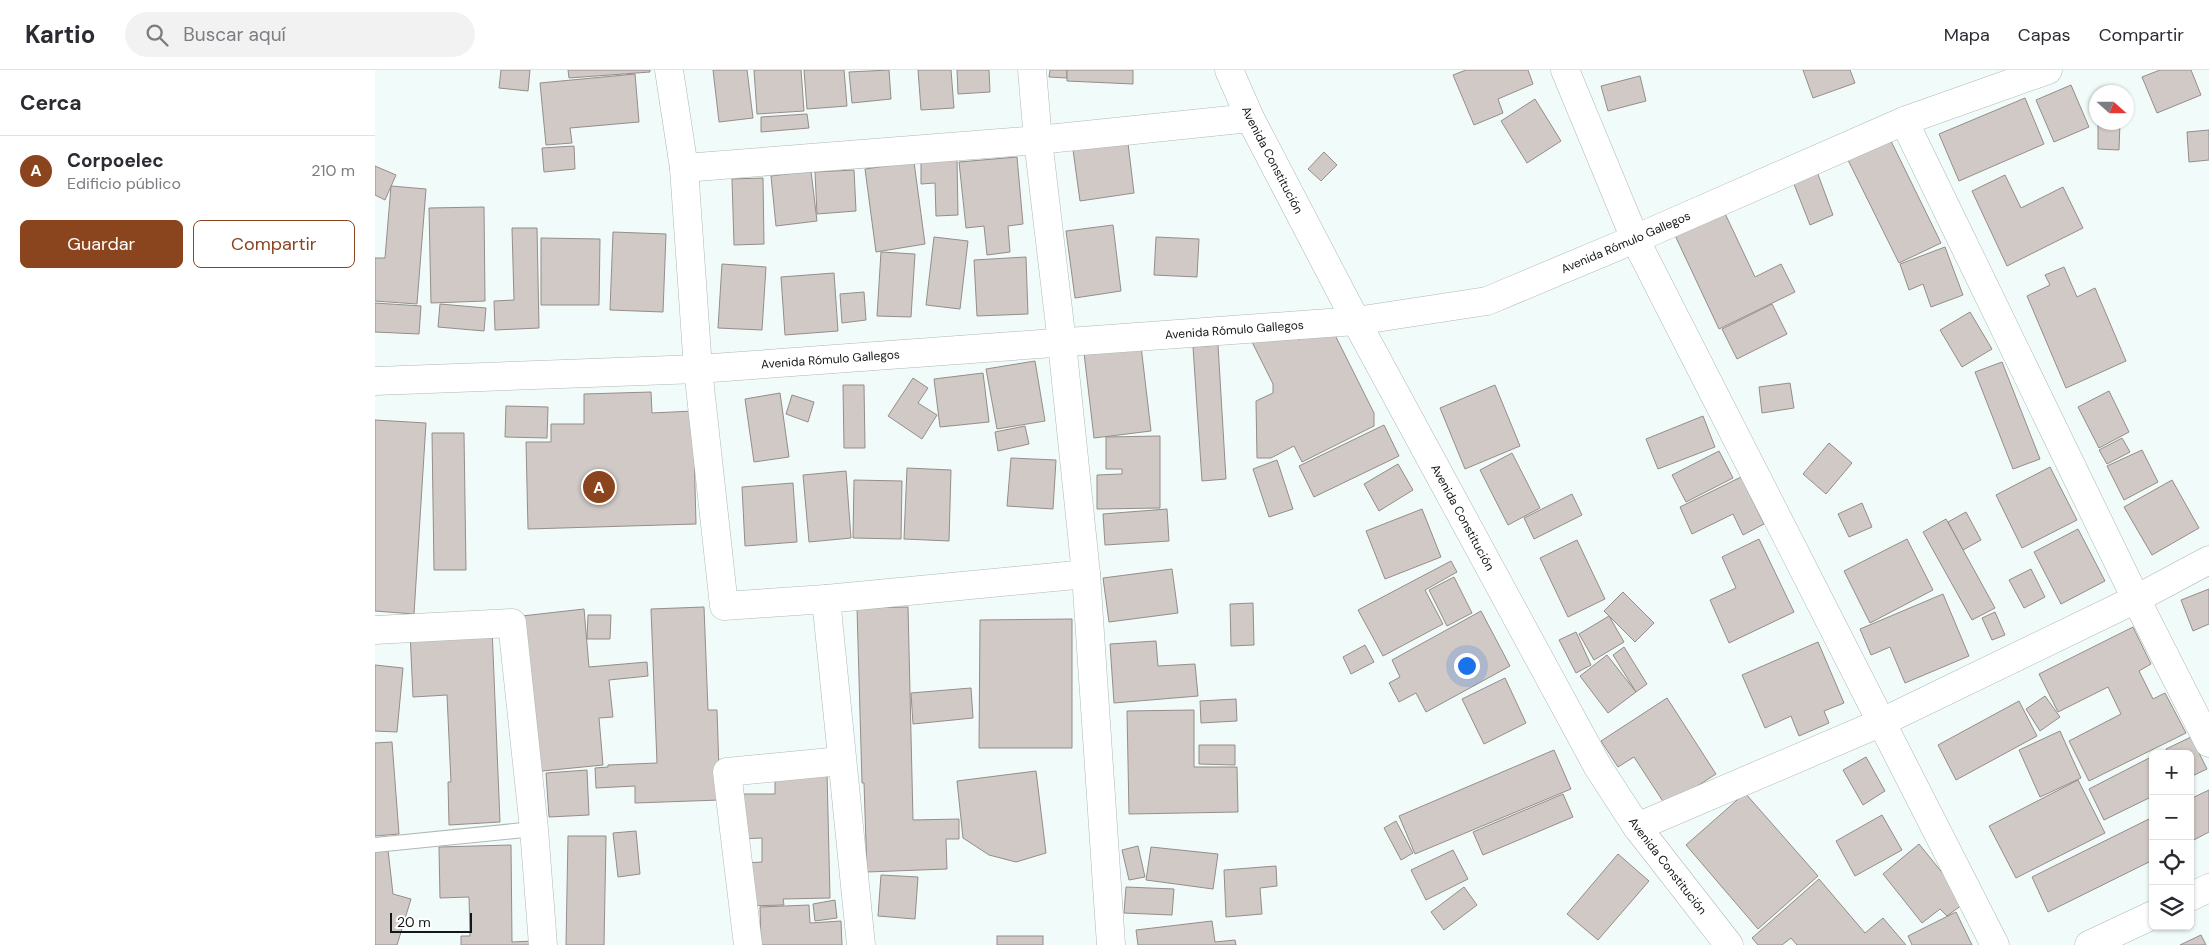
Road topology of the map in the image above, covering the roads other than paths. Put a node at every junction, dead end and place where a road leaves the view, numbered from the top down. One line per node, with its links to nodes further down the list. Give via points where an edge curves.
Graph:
1 (669, 70): 9 (street)
2 (1032, 70): 8 (street)
3 (1229, 70): 6 (street, Avenida Constitución)
4 (1565, 70): 10 (street)
5 (2048, 70): 7 (street, Avenida Rómulo Gallegos)
6 (1250, 118): 8 (street); 11 (street, Avenida Constitución)
7 (1904, 121): 10 (street, Avenida Rómulo Gallegos); 18 (street)
8 (1038, 140): 9 (street); 12 (street)
9 (684, 168): 13 (street)
10 (1635, 240): 11 (street, Avenida Rómulo Gallegos, via 1487,301); 20 (street)
11 (1356, 321): 12 (street, Avenida Rómulo Gallegos); 23 (street, Avenida Constitución, via 1598,767)
12 (1062, 343): 13 (street, Avenida Rómulo Gallegos); 16 (street)
13 (699, 369): 14 (street, Avenida Rómulo Gallegos); 17 (street, via 725,606)
14 (375, 380)
15 (2209, 560): 18 (street)
16 (1086, 574): 17 (street); 32 (street)
17 (826, 599): 22 (street)
18 (2136, 599): 20 (street); 21 (street)
19 (375, 630): 24 (street, via 512,623)
20 (1880, 723): 23 (street); 34 (street)
21 (2209, 743)
22 (841, 761): 30 (street, via 727,772); 31 (street)
23 (1637, 827): 33 (street, Avenida Constitución)
24 (534, 829): 25 (lane); 29 (street)
25 (375, 845)
26 (2209, 888): 27 (street)
27 (2194, 895)
28 (2149, 917): 35 (street)
29 (543, 945)
30 (748, 945)
31 (861, 945)
32 (1111, 945)
33 (1729, 945)
34 (1995, 945)
35 (2089, 945)

